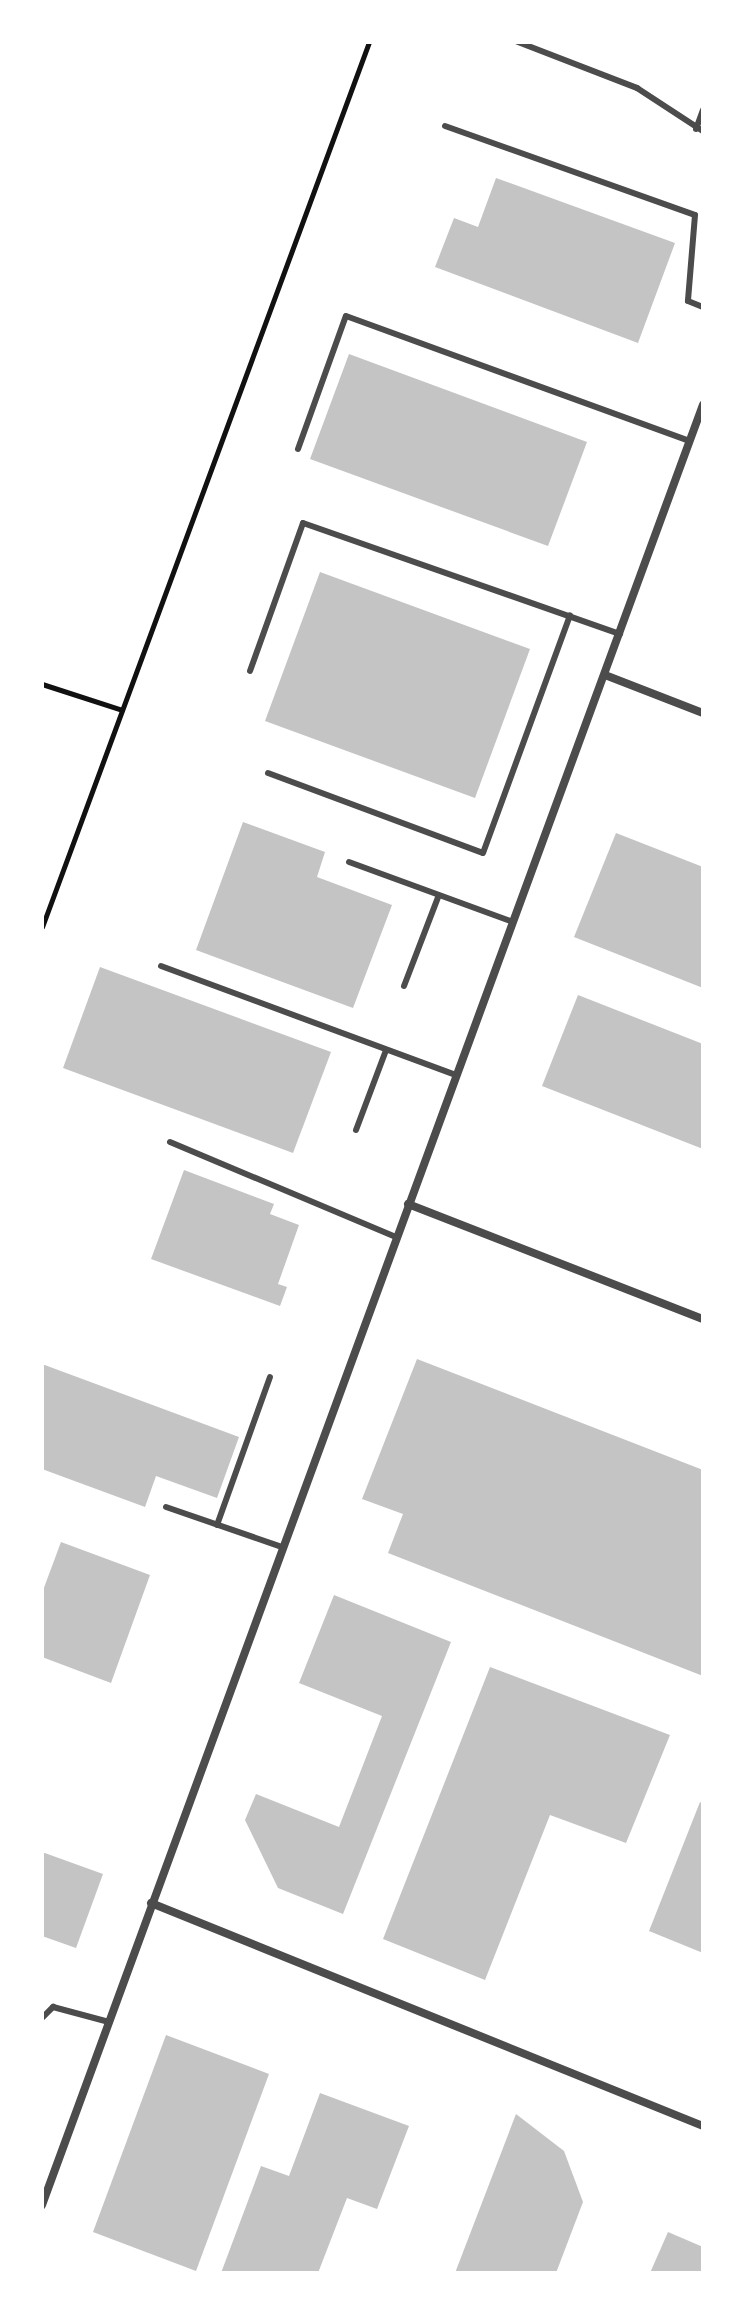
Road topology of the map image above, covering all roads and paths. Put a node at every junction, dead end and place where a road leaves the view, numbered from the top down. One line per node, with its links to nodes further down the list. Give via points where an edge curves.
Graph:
1 (369, 42): 15 (path)
2 (518, 42): 5 (lane, via 637,88)
3 (703, 110): 5 (lane)
4 (445, 126): 6 (lane, via 695,215 688,301)
5 (699, 130)
6 (703, 307)
7 (703, 405): 8 (street)
8 (690, 441): 9 (lane, via 346,316); 11 (street)
9 (298, 449)
10 (570, 615): 11 (lane); 12 (lane, via 303,523); 17 (lane, via 483,853)
11 (620, 634): 13 (street)
12 (250, 671)
13 (605, 675): 16 (street); 20 (street)
14 (42, 684): 15 (path)
15 (122, 710): 21 (path)
16 (703, 713)
17 (268, 773)
18 (349, 862): 19 (lane)
19 (439, 895): 20 (lane); 23 (lane)
20 (513, 922): 25 (street)
21 (42, 927)
22 (161, 966): 24 (lane)
23 (404, 986)
24 (386, 1050): 25 (lane); 26 (lane)
25 (456, 1075): 28 (street)
26 (356, 1130)
27 (170, 1142): 29 (lane)
28 (408, 1204): 29 (street); 30 (street)
29 (396, 1237): 34 (street)
30 (703, 1319)
31 (270, 1377): 33 (lane)
32 (166, 1507): 33 (lane)
33 (217, 1525): 34 (lane)
34 (282, 1547): 35 (street)
35 (151, 1903): 37 (street); 38 (street)
36 (42, 2018): 37 (lane, via 53,2007)
37 (109, 2022): 39 (street)
38 (703, 2126)
39 (42, 2205)

